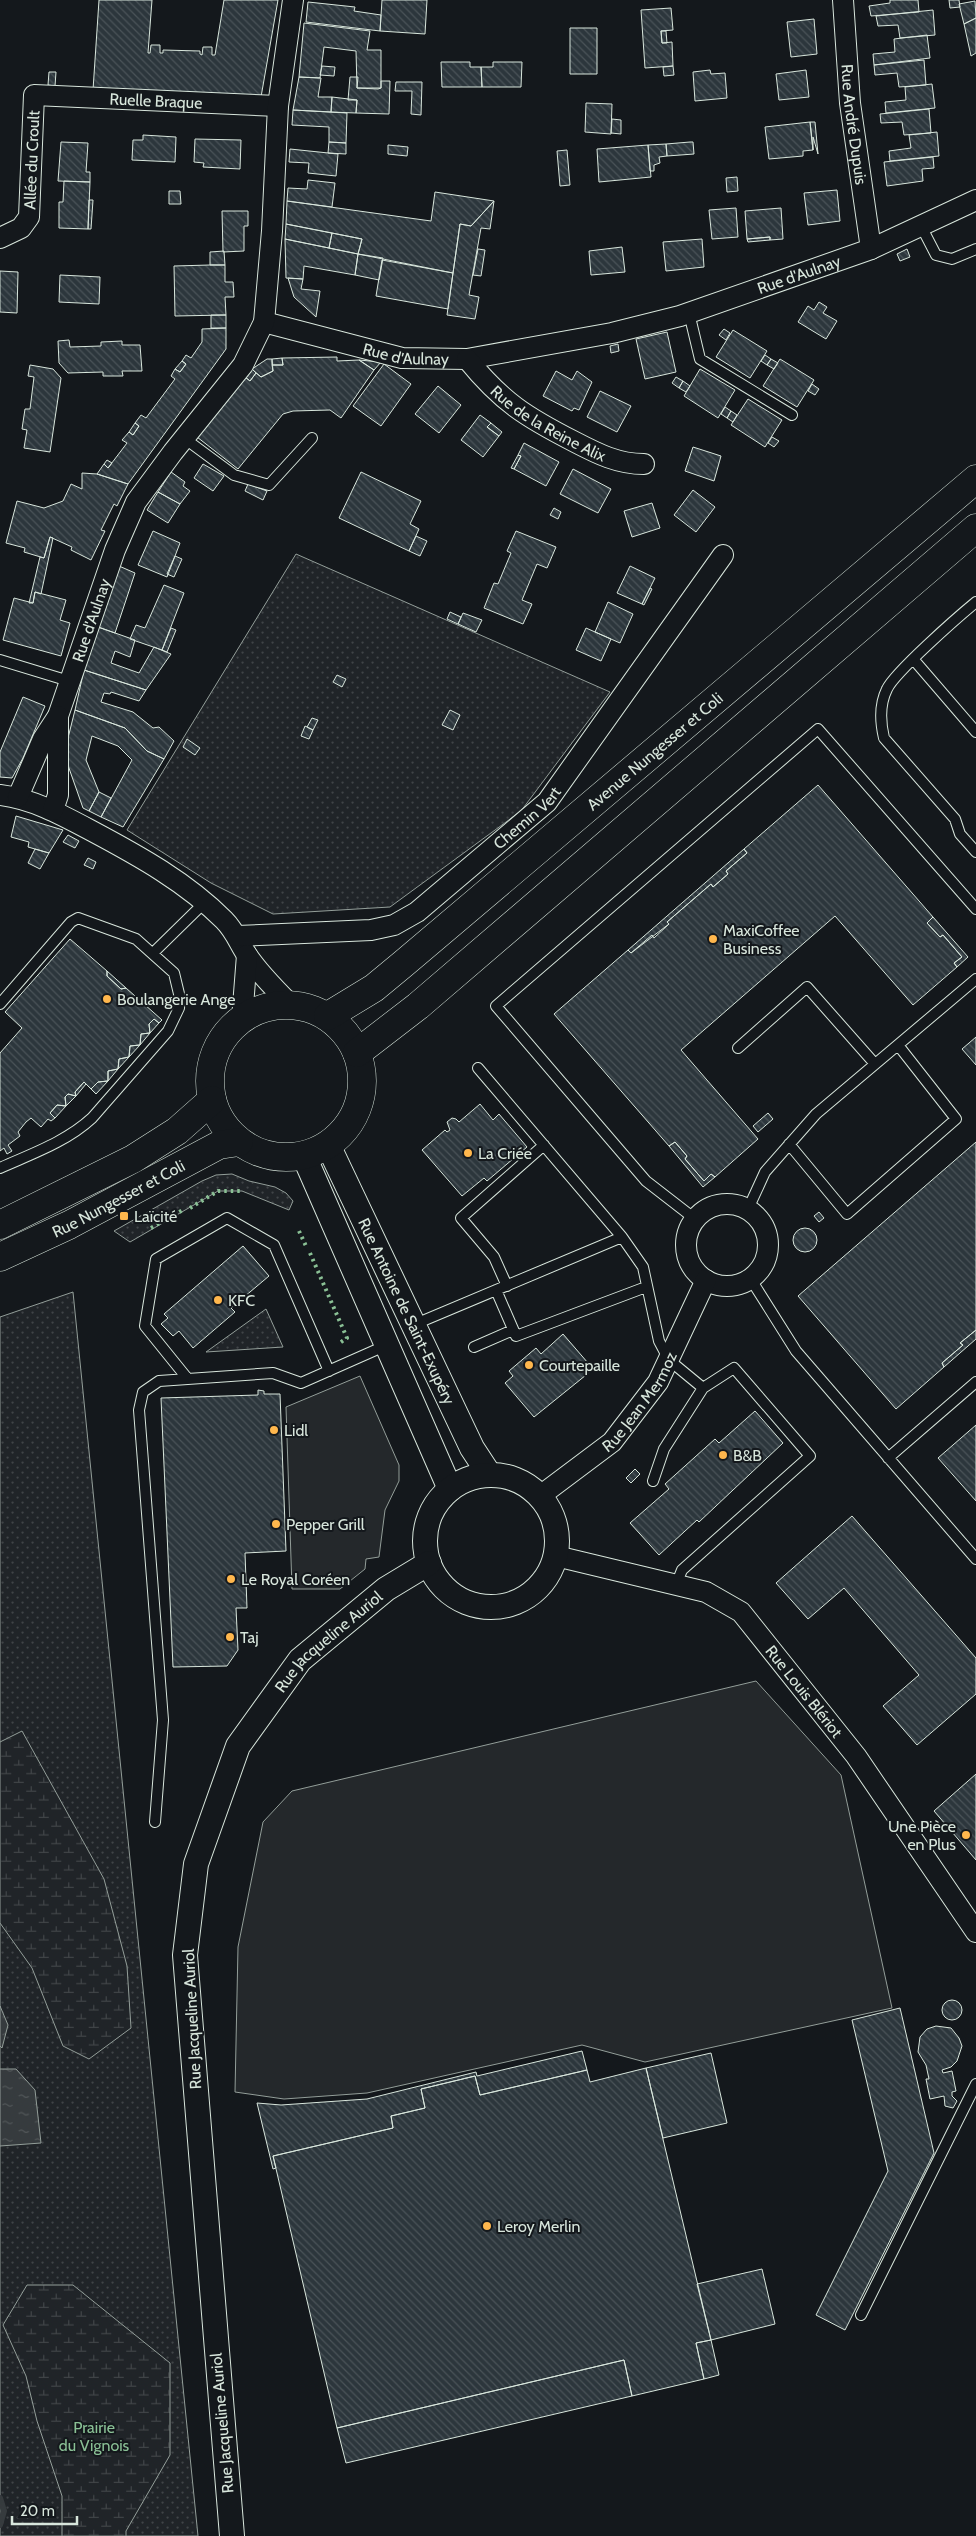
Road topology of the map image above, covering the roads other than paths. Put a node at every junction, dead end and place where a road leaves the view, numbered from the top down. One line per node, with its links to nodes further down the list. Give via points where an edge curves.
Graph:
1 (293, 0): 4 (street)
2 (843, 0): 8 (street, Rue André Dupuis, via 850,103)
3 (34, 95): 4 (street, Ruelle Braque); 7 (street, Allée du Croult, via 29,217 21,228)
4 (278, 106): 11 (street)
5 (976, 200): 6 (street, Rue d'Aulnay)
6 (921, 226): 8 (street, Rue d'Aulnay); 9 (lane, via 936,255 952,259)
7 (0, 238)
8 (871, 249): 10 (street, Rue d'Aulnay)
9 (976, 249)
10 (689, 313): 12 (street, Rue d'Aulnay, via 612,333); 13 (lane, via 700,359)
11 (264, 322): 12 (street, Rue d'Aulnay, via 402,358); 14 (street, Rue d'Aulnay, via 244,365)
12 (467, 360): 16 (street, Rue de la Reine Alix, via 490,387 530,419 606,458)
13 (792, 415)
14 (184, 438): 15 (lane, via 234,474 269,485); 23 (street, Rue d'Aulnay, via 136,502)
15 (312, 438)
16 (644, 464)
17 (976, 479): 37 (main road, Avenue Nungesser et Coli, via 403,964 374,988)
18 (976, 528): 41 (main road, via 418,1006)
19 (723, 555): 31 (street, Chemin Vert, via 547,802 418,912 394,925 371,930)
20 (976, 602): 22 (lane)
21 (0, 660): 23 (lane)
22 (914, 660): 25 (lane); 28 (lane, via 886,691 881,716 884,738 955,819 960,834)
23 (69, 681): 24 (street, Rue d'Aulnay)
24 (58, 716): 26 (street, Rue d'Aulnay); 27 (street, Rue d'Aulnay, via 58,795)
25 (976, 732)
26 (9, 796): 27 (street, Rue d'Aulnay)
27 (53, 810): 29 (street, Rue d'Aulnay, via 144,858)
28 (976, 852)
29 (204, 903): 31 (street, Rue d'Aulnay); 32 (lane)
30 (976, 909): 51 (lane, via 818,729 496,1006 646,1181)
31 (237, 936): 33 (street, Rue d'Aulnay)
32 (153, 953): 35 (lane, via 129,936 75,918); 49 (lane, via 174,972 178,984 179,1008 168,1031 82,1127)
33 (246, 955): 36 (street, Rue d'Aulnay); 38 (street, Rue d'Aulnay)
34 (976, 979): 39 (lane)
35 (0, 1004)
36 (290, 1004): 37 (main road); 38 (main road, via 273,1005)
37 (328, 1016): 41 (main road, via 345,1032)
38 (242, 1019): 44 (main road, via 224,1036 212,1059 209,1085)
39 (898, 1045): 42 (lane); 46 (lane, via 956,1119 847,1214)
40 (738, 1048): 42 (lane, via 807,987)
41 (358, 1053): 48 (main road, via 363,1078 359,1104 347,1127)
42 (875, 1064): 46 (lane, via 816,1114)
43 (478, 1068): 47 (lane)
44 (212, 1100): 45 (main road, via 224,1127); 52 (main road, Rue Nungesser et Coli, via 177,1131 133,1159)
45 (238, 1142): 48 (main road, via 259,1153 281,1158); 54 (main road, Rue Nungesser et Coli, via 219,1145 69,1225)
46 (789, 1144): 50 (lane, via 765,1172)
47 (544, 1145): 53 (lane); 57 (lane, via 461,1218 494,1257)
48 (316, 1151): 60 (street, Rue Antoine de Saint-Exupéry); 62 (street, Rue Antoine de Saint-Exupéry)
49 (0, 1168)
50 (748, 1209): 51 (street, via 725,1203 703,1211); 55 (street, via 763,1226 768,1249 765,1260)
51 (695, 1219): 56 (street, via 686,1240 686,1252 694,1268)
52 (0, 1225)
53 (622, 1237): 57 (lane); 58 (lane, via 643,1267)
54 (0, 1257)
55 (750, 1278): 56 (street, via 728,1286); 69 (lane, via 796,1351)
56 (706, 1280): 64 (street, Rue Jean Mermoz)
57 (507, 1286): 59 (lane)
58 (646, 1287): 61 (lane, via 516,1336); 64 (lane, via 659,1340)
59 (496, 1290): 60 (lane); 61 (lane)
60 (413, 1325): 70 (street, Rue Antoine de Saint-Exupéry, via 472,1448)
61 (514, 1330): 63 (lane)
62 (388, 1345): 65 (lane); 72 (street, Rue Antoine de Saint-Exupéry)
63 (474, 1347)
64 (668, 1360): 68 (lane); 73 (street, Rue Jean Mermoz, via 658,1382 612,1442)
65 (329, 1371): 66 (lane, via 301,1383 272,1373); 66 (lane, via 274,1245 227,1218 156,1259 145,1326)
66 (187, 1378): 78 (lane, via 160,1381 143,1392 139,1410 163,1720)
67 (976, 1382): 69 (lane)
68 (703, 1388): 71 (lane, via 664,1449); 77 (lane, via 734,1368 810,1456 682,1570)
69 (888, 1458): 75 (lane)
70 (489, 1474): 72 (street, via 467,1479); 73 (street, via 524,1483)
71 (653, 1481)
72 (450, 1489): 76 (street, via 430,1517 425,1540)
73 (540, 1496): 74 (street, via 552,1515 557,1533)
74 (556, 1556): 76 (street, via 550,1572 535,1590 520,1601 498,1607 478,1606 457,1598 440,1583); 77 (street, Rue Louis Blériot)
75 (976, 1559)
76 (429, 1563): 82 (street, Rue Jacqueline Auriol, via 386,1589 300,1660 238,1746 196,1864 185,1955)
77 (676, 1585): 79 (street, Rue Louis Blériot, via 706,1592 741,1612 856,1756)
78 (155, 1822)
79 (976, 1932)
80 (976, 2084): 81 (lane)
81 (861, 2315)
82 (232, 2536)

